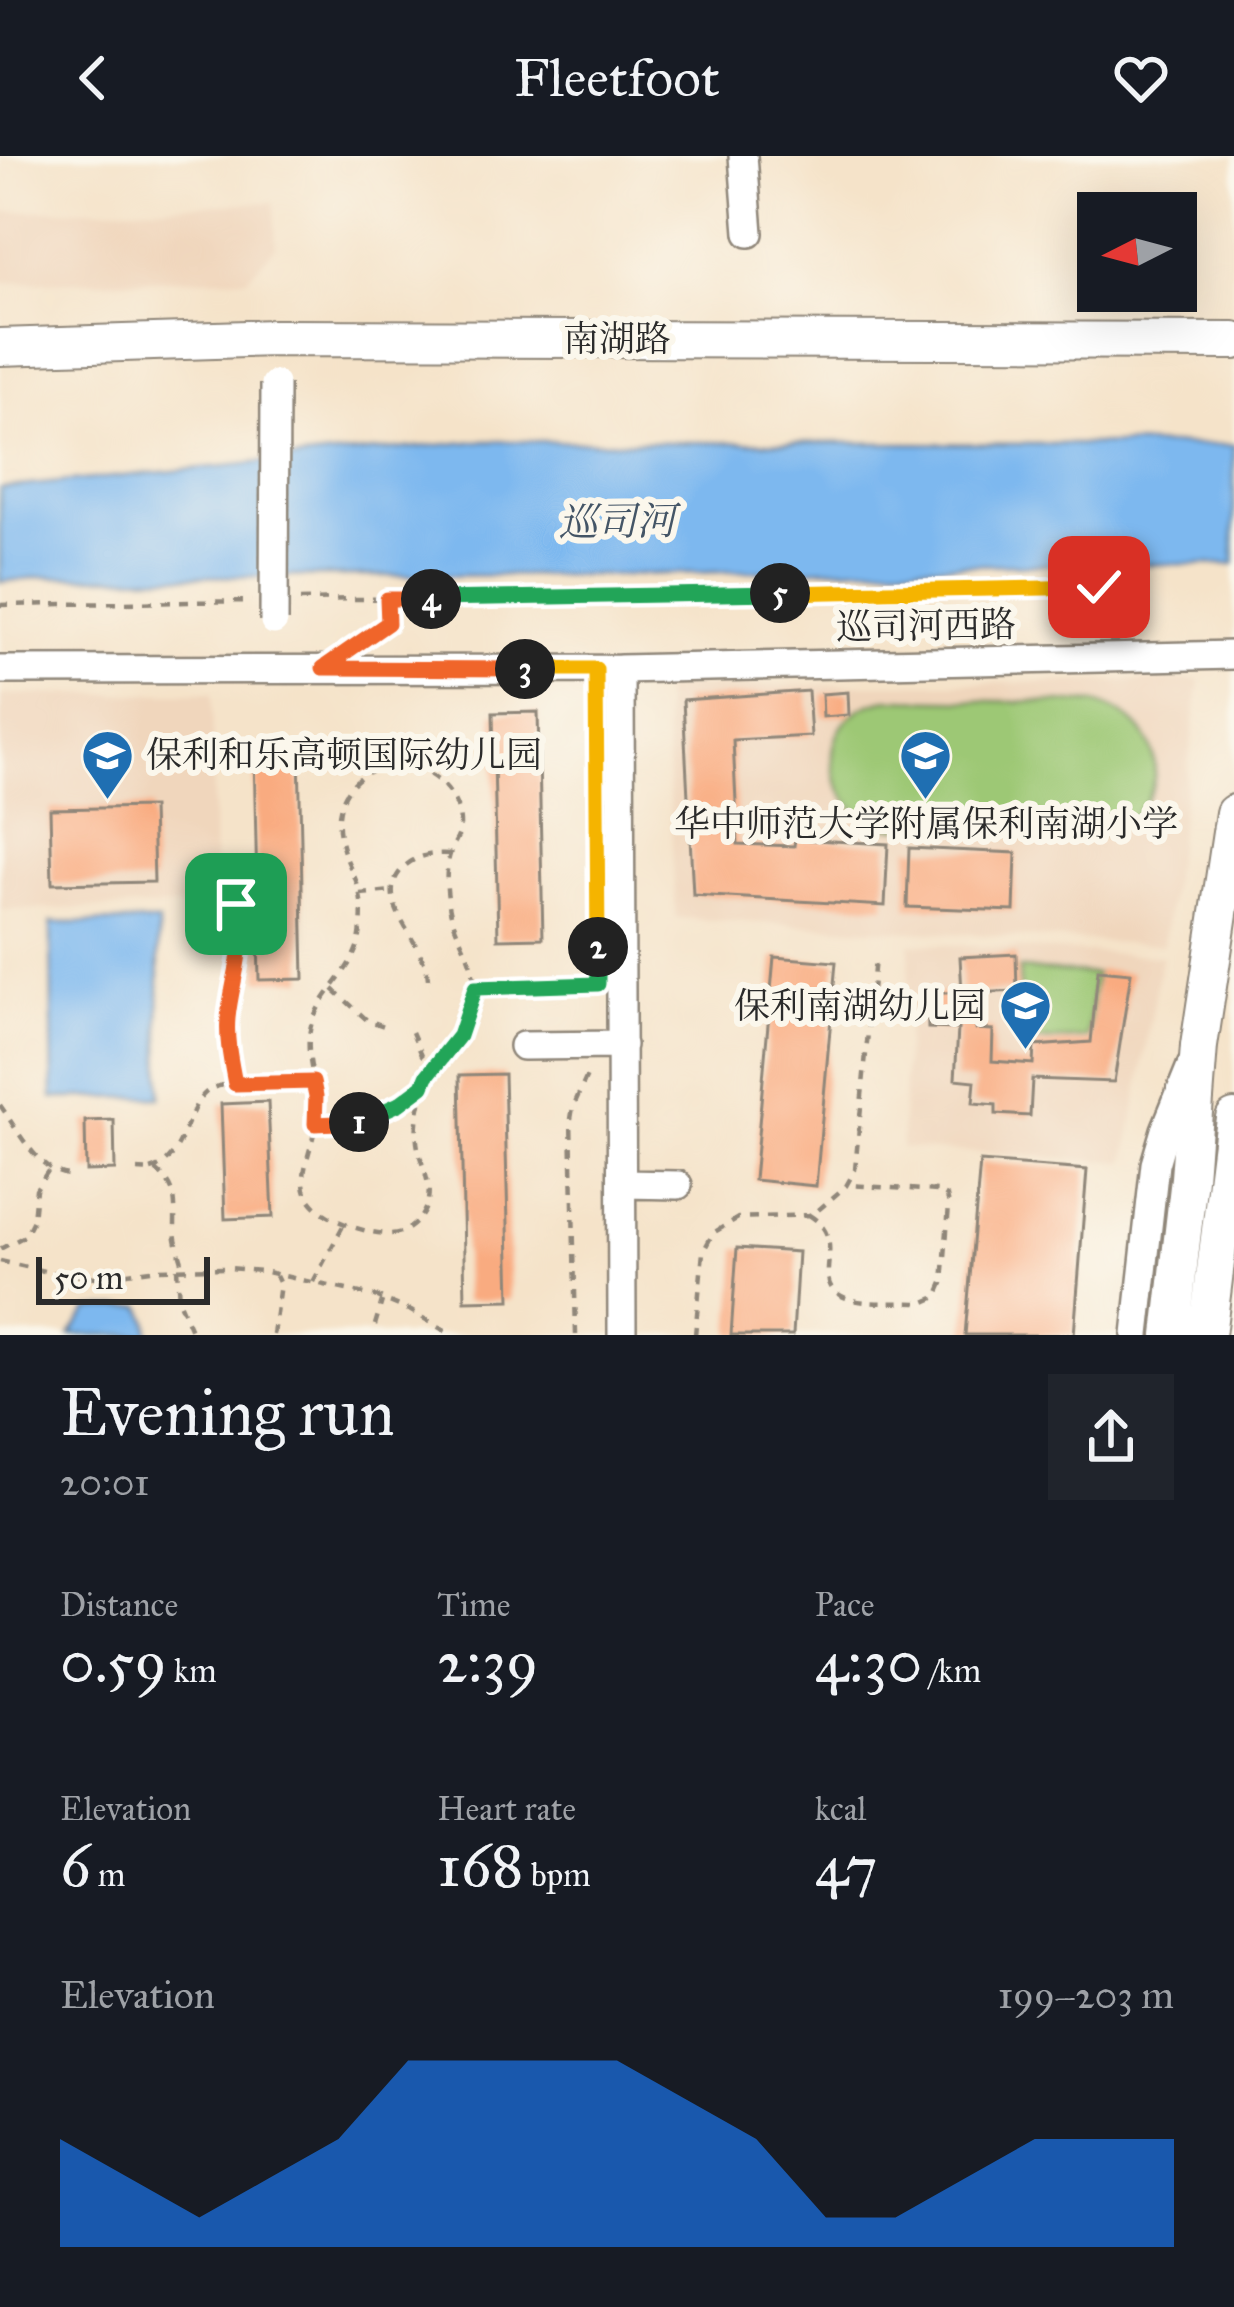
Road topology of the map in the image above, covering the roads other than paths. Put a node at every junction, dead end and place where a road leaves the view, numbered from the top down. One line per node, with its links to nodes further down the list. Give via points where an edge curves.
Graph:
1 (743, 156): 2 (street)
2 (749, 233)
3 (275, 338): 4 (main road, 南湖路); 5 (main road, 南湖路); 7 (street, bridge)
4 (1234, 341)
5 (0, 347)
6 (1234, 655): 8 (street, 巡司河西路)
7 (275, 668): 8 (street, 巡司河西路); 9 (street)
8 (620, 669): 11 (street)
9 (0, 670)
10 (1234, 813): 13 (main road)
11 (609, 1045): 12 (street); 16 (street)
12 (523, 1046)
13 (1199, 1046): 15 (main road); 19 (street, via 1155,1164)
14 (1234, 1118): 15 (main road)
15 (1207, 1180): 20 (main road); 21 (main road)
16 (623, 1184): 17 (street); 18 (street)
17 (678, 1185)
18 (622, 1335)
19 (1136, 1335)
20 (1171, 1335)
21 (1208, 1335)

